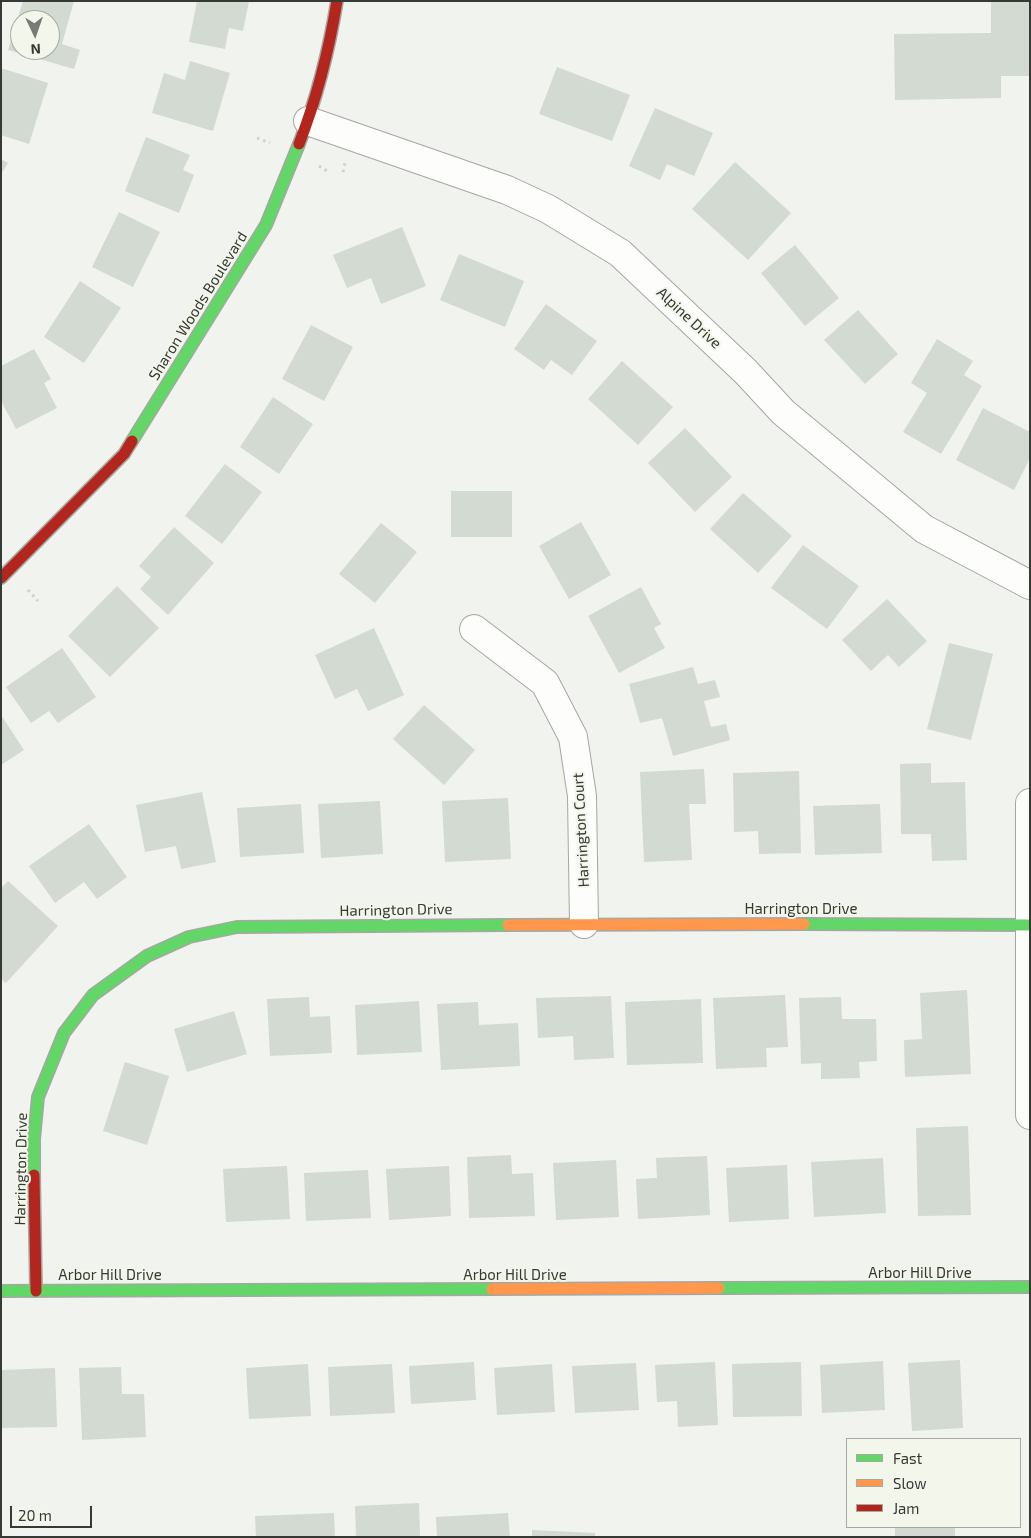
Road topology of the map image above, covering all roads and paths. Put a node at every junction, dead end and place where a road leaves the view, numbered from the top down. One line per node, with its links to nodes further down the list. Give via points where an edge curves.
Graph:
1 (337, 1): 2 (street, Sharon Woods Boulevard, via 329,48)
2 (308, 121): 7 (street, Sharon Woods Boulevard, via 266,225 124,454); 8 (street, Alpine Drive, via 507,190 548,209 620,253 746,372 783,412 924,528)
3 (257, 138): 4 (path)
4 (270, 143)
5 (317, 165): 6 (path)
6 (329, 172)
7 (1, 578)
8 (1030, 585)
9 (28, 590): 10 (path)
10 (38, 602)
11 (474, 629): 13 (street, Harrington Court, via 545,683 573,736 582,796)
12 (1030, 803): 14 (street)
13 (584, 924): 14 (street, Harrington Drive); 17 (street, Harrington Drive, via 237,927 189,937 147,956 93,995 64,1033 38,1097 34,1139)
14 (1028, 925): 15 (street)
15 (1030, 1115)
16 (1030, 1287): 17 (street, Arbor Hill Drive)
17 (36, 1290): 18 (street, Arbor Hill Drive)
18 (1, 1291)

